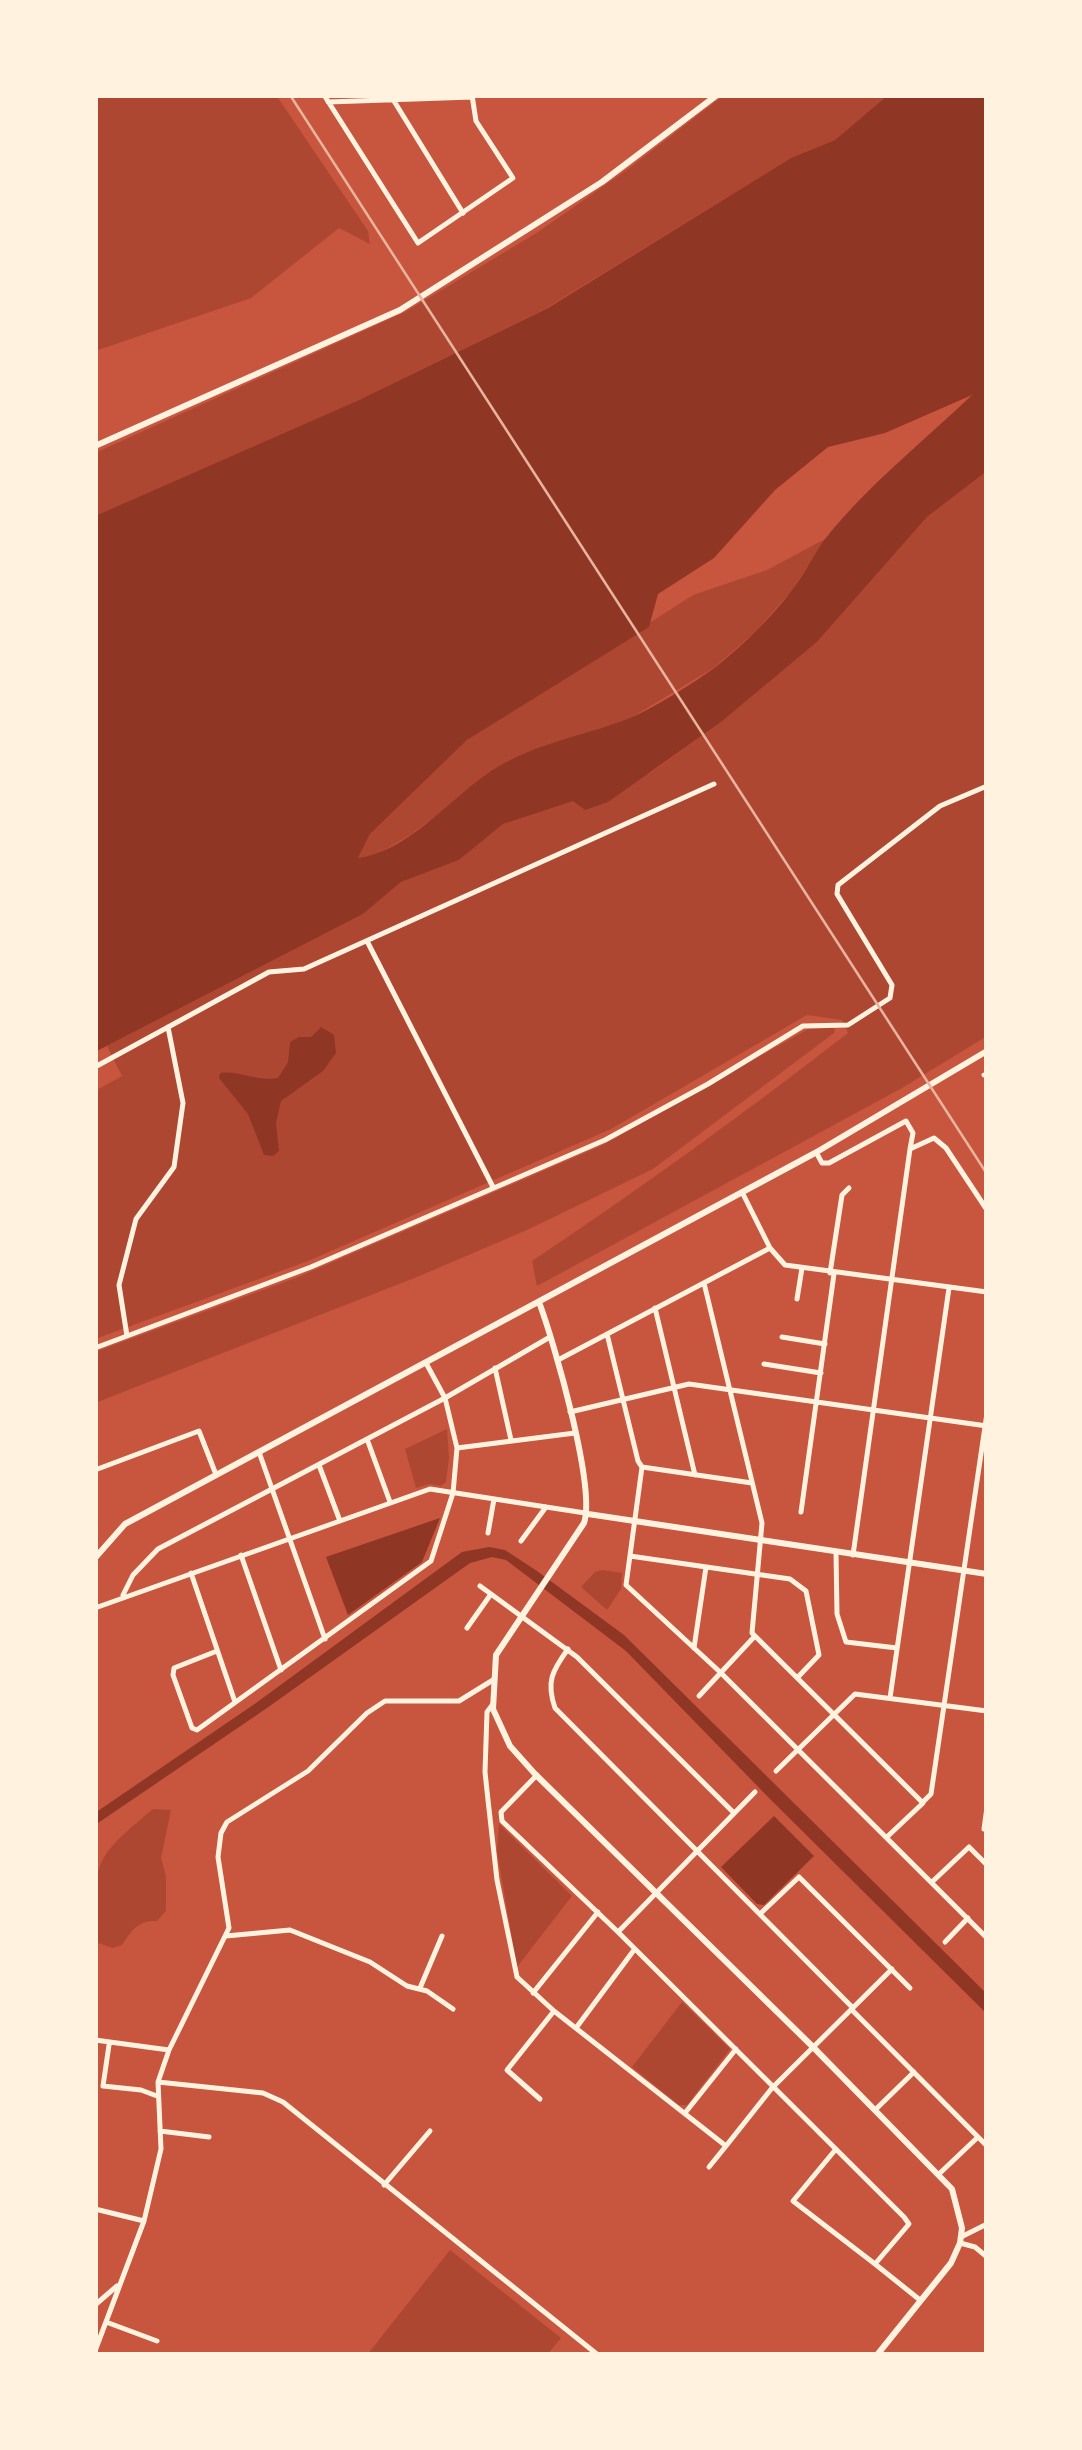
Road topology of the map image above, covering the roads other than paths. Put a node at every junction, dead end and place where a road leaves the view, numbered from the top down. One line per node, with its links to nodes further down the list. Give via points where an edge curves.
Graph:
1 (324, 95): 5 (street)
2 (717, 95): 7 (street, via 602,182 400,310)
3 (472, 96): 4 (street); 6 (street, via 476,121 513,178)
4 (394, 101): 5 (street); 6 (street)
5 (328, 102): 6 (street, via 418,244)
6 (463, 213)
7 (95, 446)
8 (714, 784): 10 (street)
9 (987, 786): 16 (street, via 940,806 838,885 892,985 890,998 848,1025 803,1026 605,1140)
10 (367, 941): 11 (street, via 304,969 269,972); 16 (street)
11 (168, 1027): 13 (street); 31 (street, via 183,1103 174,1167 136,1219 120,1285)
12 (987, 1051): 15 (street)
13 (95, 1067)
14 (910, 1150): 15 (street, via 913,1133 906,1121 829,1163); 19 (street, via 934,1138); 23 (street)
15 (816, 1152): 18 (street)
16 (494, 1188): 31 (street)
17 (849, 1188): 22 (street, via 842,1195)
18 (742, 1192): 20 (street); 28 (street)
19 (987, 1210)
20 (770, 1248): 21 (street, via 784,1265); 24 (street)
21 (802, 1268): 22 (street); 27 (street)
22 (832, 1274): 23 (street); 34 (street)
23 (893, 1281): 25 (street); 46 (street)
24 (704, 1284): 29 (street); 42 (street)
25 (949, 1288): 26 (street); 49 (street)
26 (987, 1292)
27 (798, 1299)
28 (539, 1302): 32 (street); 36 (street)
29 (655, 1308): 30 (street); 41 (street)
30 (607, 1334): 37 (street); 44 (street)
31 (127, 1336): 35 (street)
32 (552, 1336): 37 (street); 39 (street)
33 (782, 1338): 34 (street)
34 (825, 1344): 40 (street)
35 (95, 1348)
36 (425, 1360): 43 (street); 55 (street)
37 (558, 1360): 47 (street)
38 (764, 1364): 40 (street)
39 (495, 1368): 43 (street); 53 (street)
40 (821, 1373): 45 (street)
41 (675, 1386): 42 (street); 44 (street); 60 (street)
42 (731, 1392): 45 (street); 61 (street)
43 (445, 1398): 52 (street); 54 (street)
44 (623, 1399): 47 (street); 57 (street)
45 (817, 1402): 46 (street); 67 (street)
46 (874, 1410): 49 (street); 76 (street)
47 (570, 1412): 51 (street)
48 (987, 1413): 50 (street)
49 (929, 1418): 50 (street); 80 (street)
50 (986, 1426): 82 (street)
51 (574, 1433): 53 (street); 68 (street)
52 (367, 1439): 56 (street); 65 (street)
53 (511, 1440): 54 (street)
54 (457, 1448): 63 (street)
55 (258, 1449): 59 (street); 62 (street)
56 (319, 1465): 62 (street); 69 (street)
57 (642, 1467): 60 (street); 70 (street)
58 (95, 1470): 59 (street, via 199,1431)
59 (216, 1472): 79 (street, via 125,1524)
60 (695, 1474): 61 (street)
61 (752, 1483): 74 (street)
62 (273, 1490): 72 (street); 88 (street, via 158,1550)
63 (453, 1493): 64 (street); 65 (street, via 430,1489); 93 (street, via 431,1561)
64 (494, 1499): 66 (street); 71 (street)
65 (391, 1503): 69 (street)
66 (546, 1507): 68 (street); 73 (street)
67 (801, 1512)
68 (588, 1514): 70 (street); 90 (street)
69 (340, 1521): 72 (street)
70 (636, 1523): 74 (street); 78 (street)
71 (488, 1533)
72 (291, 1538): 77 (street); 93 (street)
73 (521, 1541)
74 (760, 1542): 75 (street); 85 (street)
75 (836, 1552): 76 (street); 95 (street, via 837,1614 846,1642)
76 (853, 1554): 80 (street)
77 (241, 1555): 83 (street); 98 (street)
78 (630, 1556): 81 (street); 94 (street, via 626,1585)
79 (95, 1558)
80 (908, 1563): 82 (street); 95 (street)
81 (706, 1568): 85 (street); 94 (street)
82 (964, 1571): 84 (street); 106 (street)
83 (190, 1573): 88 (street); 97 (street)
84 (987, 1574)
85 (757, 1575): 92 (street, via 750,1625); 100 (street, via 790,1578 806,1591 819,1655)
86 (480, 1586): 87 (street)
87 (492, 1594): 90 (street); 91 (street)
88 (122, 1597): 89 (street)
89 (95, 1608)
90 (522, 1615): 96 (street); 101 (street, via 496,1655)
91 (467, 1628)
92 (755, 1636): 99 (street); 100 (street)
93 (324, 1639): 98 (street)
94 (694, 1648): 99 (street)
95 (897, 1648): 103 (street)
96 (568, 1650): 115 (street); 120 (street, via 552,1672 555,1708)
97 (217, 1652): 104 (street); 104 (street, via 174,1668 172,1675 192,1728)
98 (280, 1670): 104 (street)
99 (720, 1672): 102 (street); 109 (street)
100 (797, 1678): 108 (street)
101 (493, 1680): 105 (street); 128 (street, via 459,1701 385,1701 308,1771 227,1822 218,1857 230,1920)
102 (699, 1696)
103 (890, 1698): 106 (street); 108 (street, via 854,1694)
104 (236, 1704)
105 (493, 1704): 111 (street, via 510,1746); 117 (street, via 484,1772)
106 (945, 1706): 107 (street); 113 (street, via 931,1794)
107 (987, 1712)
108 (832, 1714): 109 (street); 113 (street)
109 (797, 1749): 110 (street); 119 (street)
110 (776, 1770)
111 (536, 1775): 116 (street); 123 (street)
112 (755, 1792): 115 (street)
113 (923, 1803): 119 (street)
114 (987, 1808): 118 (street)
115 (732, 1812): 120 (street)
116 (502, 1816): 117 (street); 124 (street)
117 (490, 1818): 136 (street, via 517,1976)
118 (984, 1829)
119 (887, 1837): 122 (street)
120 (696, 1850): 123 (street); 125 (street)
121 (987, 1865): 122 (street, via 969,1846)
122 (932, 1882): 126 (street)
123 (657, 1893): 127 (street); 143 (street)
124 (598, 1912): 127 (street); 136 (street)
125 (760, 1913): 133 (street, via 799,1877); 137 (street)
126 (968, 1918): 130 (street); 131 (street)
127 (618, 1932): 132 (street)
128 (226, 1936): 134 (street, via 290,1930); 145 (street)
129 (442, 1936): 134 (street)
130 (987, 1938)
131 (945, 1942)
132 (634, 1950): 140 (street); 144 (street)
133 (892, 1969): 135 (street); 137 (street)
134 (420, 1988): 138 (street)
135 (910, 1988)
136 (532, 1993): 139 (street)
137 (852, 2008): 143 (street); 146 (street)
138 (453, 2009)
139 (554, 2011): 140 (street); 150 (street, via 507,2070)
140 (576, 2028): 152 (street)
141 (95, 2040): 142 (street)
142 (109, 2044): 145 (street); 149 (street, via 103,2086)
143 (813, 2047): 148 (street); 151 (street)
144 (736, 2049): 148 (street); 152 (street)
145 (168, 2050): 147 (street)
146 (914, 2072): 151 (street); 155 (street)
147 (158, 2082): 149 (street); 162 (street, via 263,2092)
148 (772, 2088): 157 (street); 159 (street)
149 (158, 2096): 153 (street)
150 (540, 2098)
151 (875, 2110): 161 (street)
152 (684, 2114): 157 (street)
153 (160, 2131): 156 (street); 164 (street)
154 (430, 2131): 162 (street)
155 (978, 2137): 158 (street); 161 (street)
156 (210, 2138)
157 (726, 2146): 160 (street)
158 (987, 2146)
159 (836, 2149): 168 (street, via 910,2224); 168 (street, via 793,2200)
160 (709, 2167)
161 (940, 2173): 166 (street, via 958,2202)
162 (384, 2185): 175 (street)
163 (95, 2209): 164 (street)
164 (144, 2221): 169 (street)
165 (987, 2224): 166 (street)
166 (961, 2240): 167 (street); 170 (street)
167 (987, 2257)
168 (875, 2264): 170 (street)
169 (119, 2284): 171 (street); 172 (street)
170 (920, 2300): 176 (street)
171 (95, 2305)
172 (106, 2322): 173 (street); 174 (street)
173 (157, 2341)
174 (95, 2351)
175 (598, 2355)
176 (877, 2355)

